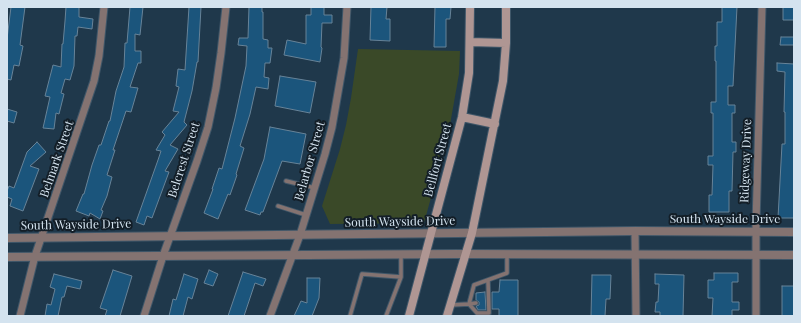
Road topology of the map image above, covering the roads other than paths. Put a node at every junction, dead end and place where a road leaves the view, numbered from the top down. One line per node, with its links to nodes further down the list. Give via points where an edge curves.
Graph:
1 (104, 7): 23 (street, Belmark Street, via 94,81)
2 (226, 7): 20 (street, Belcrest Street, via 216,88 208,127)
3 (347, 7): 12 (street, Belarbor Street, via 339,91 331,134)
4 (470, 7): 7 (main road, Bellfort Street)
5 (506, 7): 8 (main road)
6 (762, 7): 17 (street, Ridgeway Drive)
7 (470, 42): 8 (main road); 9 (main road, Bellfort Street, via 469,72)
8 (506, 43): 10 (main road, via 503,81)
9 (462, 117): 10 (main road); 19 (main road, Bellfort Street)
10 (495, 124): 16 (main road)
11 (286, 181): 12 (lane)
12 (314, 188): 14 (street, Belarbor Street)
13 (278, 206): 14 (lane)
14 (306, 215): 21 (street, Belarbor Street)
15 (635, 231): 16 (street, South Wayside Drive); 17 (street, South Wayside Drive); 29 (street)
16 (472, 232): 19 (street, South Wayside Drive); 24 (main road)
17 (756, 232): 18 (street, South Wayside Drive); 33 (street, Ridgeway Drive)
18 (794, 232)
19 (432, 233): 21 (street, South Wayside Drive); 28 (main road, Bellfort Street)
20 (171, 235): 21 (street, South Wayside Drive); 23 (street, South Wayside Drive); 32 (street, Belcrest Street)
21 (300, 235): 26 (street, Belarbor Street)
22 (7, 238): 23 (street, South Wayside Drive)
23 (42, 238): 31 (street, Belmark Street)
24 (465, 254): 25 (street); 28 (street); 39 (main road)
25 (507, 254): 29 (street); 36 (lane, via 507,273)
26 (292, 255): 27 (street); 32 (street); 42 (street, Belarbor Street)
27 (400, 255): 28 (street); 35 (lane)
28 (426, 255): 45 (main road, Bellfort Street)
29 (636, 255): 33 (street); 47 (street)
30 (794, 255): 33 (street)
31 (35, 256): 32 (street); 34 (street); 40 (street, Belmark Street)
32 (163, 256): 41 (street, Belcrest Street)
33 (755, 256): 48 (street, Ridgeway Drive)
34 (7, 257)
35 (401, 277): 43 (lane, via 362,274); 44 (lane)
36 (488, 280): 38 (lane, via 474,285); 38 (lane, via 489,313 477,313)
37 (476, 303): 38 (lane)
38 (469, 304): 39 (lane)
39 (450, 305): 46 (main road)
40 (20, 316)
41 (144, 316)
42 (270, 316)
43 (350, 316)
44 (386, 316)
45 (409, 316)
46 (447, 316)
47 (636, 316)
48 (756, 316)

